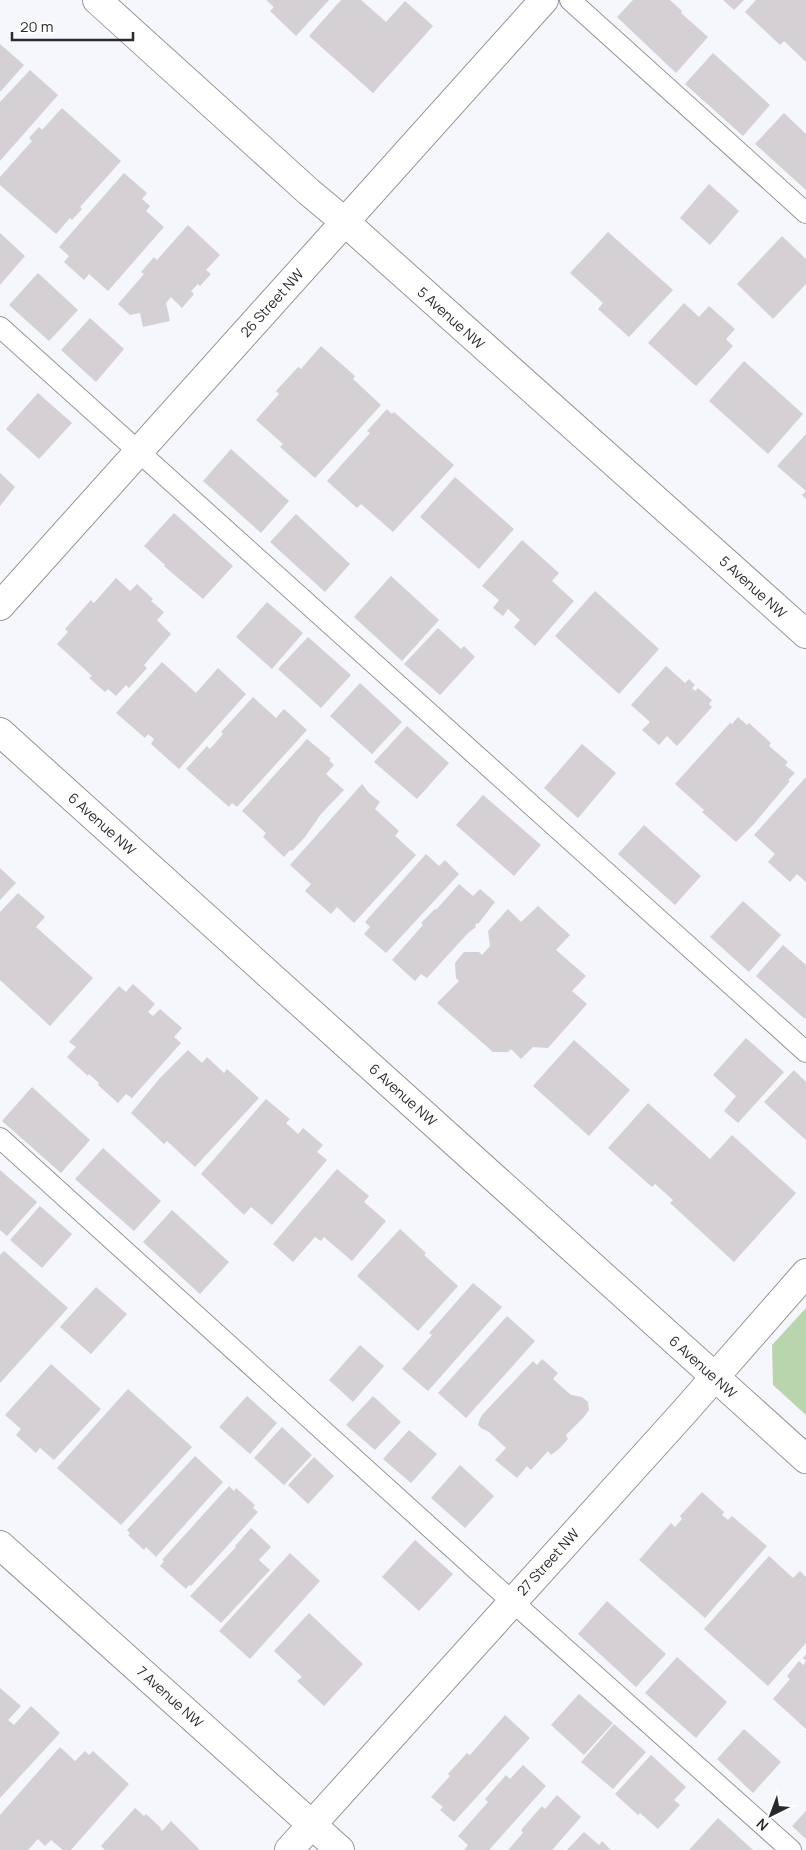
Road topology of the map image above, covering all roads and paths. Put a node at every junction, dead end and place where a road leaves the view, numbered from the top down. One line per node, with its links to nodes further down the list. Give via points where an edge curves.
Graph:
1 (97, 0): 5 (street, 5 Avenue NW)
2 (544, 0): 5 (street, 26 Street NW)
3 (570, 0): 4 (lane)
4 (806, 213)
5 (344, 222): 7 (street, 26 Street NW); 9 (street, 5 Avenue NW)
6 (0, 327): 7 (lane)
7 (138, 451): 8 (street, 26 Street NW); 11 (lane)
8 (0, 606)
9 (806, 634)
10 (0, 732): 14 (street, 6 Avenue NW)
11 (806, 1052)
12 (0, 1138): 17 (lane)
13 (806, 1273): 14 (street, 27 Street NW)
14 (714, 1377): 15 (street, 6 Avenue NW); 17 (street, 27 Street NW)
15 (806, 1459)
16 (0, 1545): 18 (street, 7 Avenue NW)
17 (513, 1601): 18 (street, 27 Street NW); 21 (lane)
18 (312, 1825): 19 (street, 27 Street NW); 20 (street, 7 Avenue NW)
19 (289, 1850)
20 (340, 1850)
21 (791, 1850)

